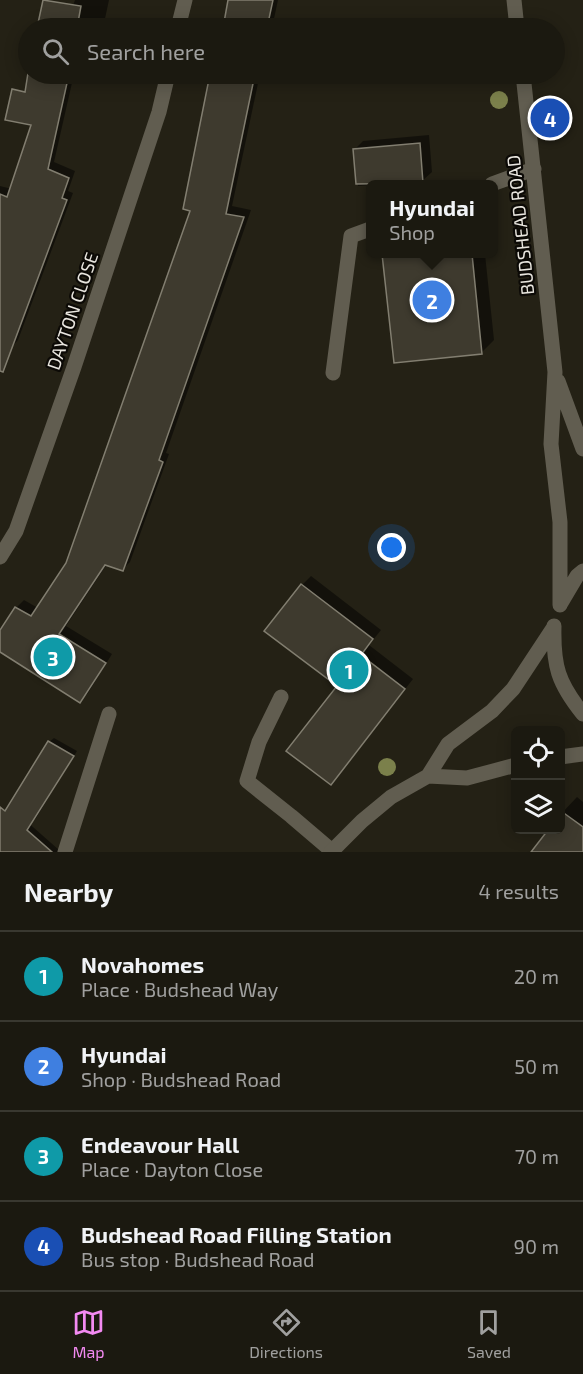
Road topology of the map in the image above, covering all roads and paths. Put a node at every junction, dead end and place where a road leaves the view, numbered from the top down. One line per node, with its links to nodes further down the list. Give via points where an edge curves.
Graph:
1 (185, 0): 3 (main road)
2 (514, 0): 4 (main road)
3 (180, 18)
4 (517, 18)
5 (166, 84): 13 (main road, DAYTON CLOSE, via 74,367 16,531)
6 (524, 84): 7 (main road, BUDSHEAD ROAD)
7 (534, 169): 8 (main road); 10 (main road, BUDSHEAD ROAD)
8 (498, 182)
9 (366, 230): 11 (main road, via 351,236)
10 (555, 372): 12 (main road, BUDSHEAD ROAD); 15 (main road, BUDSHEAD ROAD, via 551,444 560,522)
11 (333, 373)
12 (583, 449)
13 (0, 557)
14 (583, 571): 15 (main road)
15 (560, 605): 16 (main road)
16 (554, 627): 19 (main road, via 554,661 566,693); 23 (main road, via 513,689 492,711 448,744)
17 (281, 697): 24 (main road, via 259,742 247,781)
18 (109, 714): 25 (main road)
19 (583, 714)
20 (583, 754): 21 (main road)
21 (565, 756)
22 (511, 766): 23 (main road, via 467,778)
23 (428, 776): 24 (main road, via 391,797)
24 (332, 851)
25 (65, 852)

